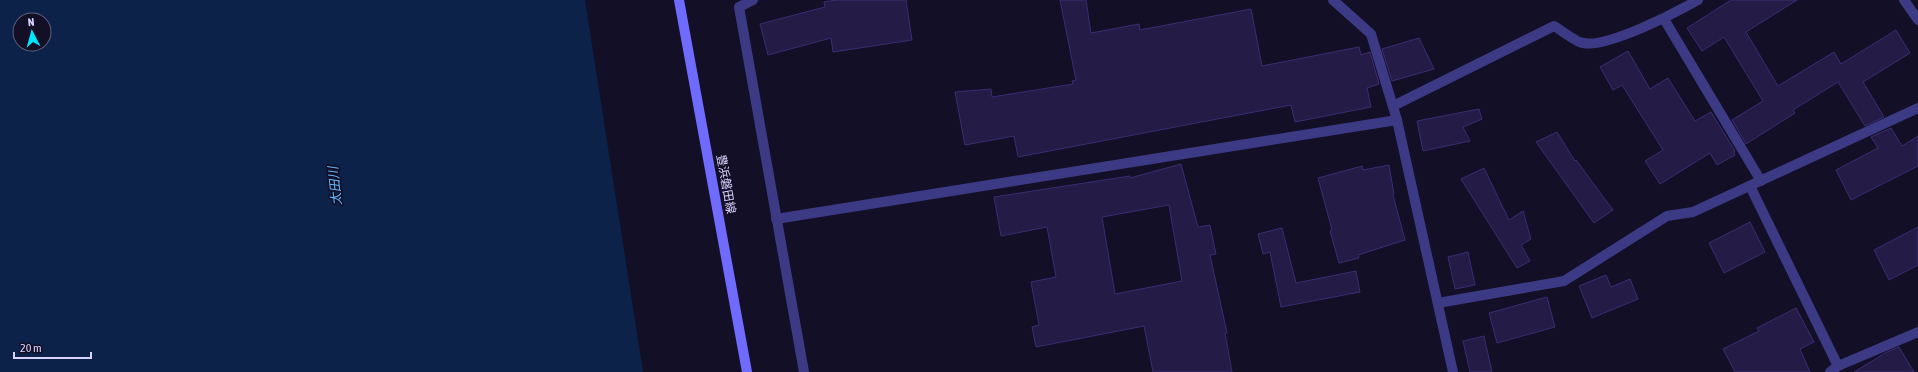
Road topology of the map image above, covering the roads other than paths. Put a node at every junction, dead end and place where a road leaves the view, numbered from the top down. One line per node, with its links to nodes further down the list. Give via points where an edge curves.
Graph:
1 (679, 0): 17 (main road, 豊浜磐田線)
2 (753, 0): 13 (street, via 739,7)
3 (1333, 0): 8 (street, via 1371,34)
4 (1698, 0): 6 (street)
5 (1904, 0): 7 (street)
6 (1664, 19): 8 (street, via 1603,42 1583,43 1554,26); 11 (street)
7 (1918, 20)
8 (1393, 106): 10 (street)
9 (1918, 108): 11 (street)
10 (1397, 120): 13 (street); 14 (street)
11 (1760, 181): 12 (street)
12 (1750, 186): 14 (street, via 1693,212 1667,216 1564,281); 16 (street)
13 (776, 218): 18 (street)
14 (1438, 303): 19 (street)
15 (1918, 332): 16 (street)
16 (1834, 369)
17 (747, 372)
18 (804, 372)
19 (1453, 372)

